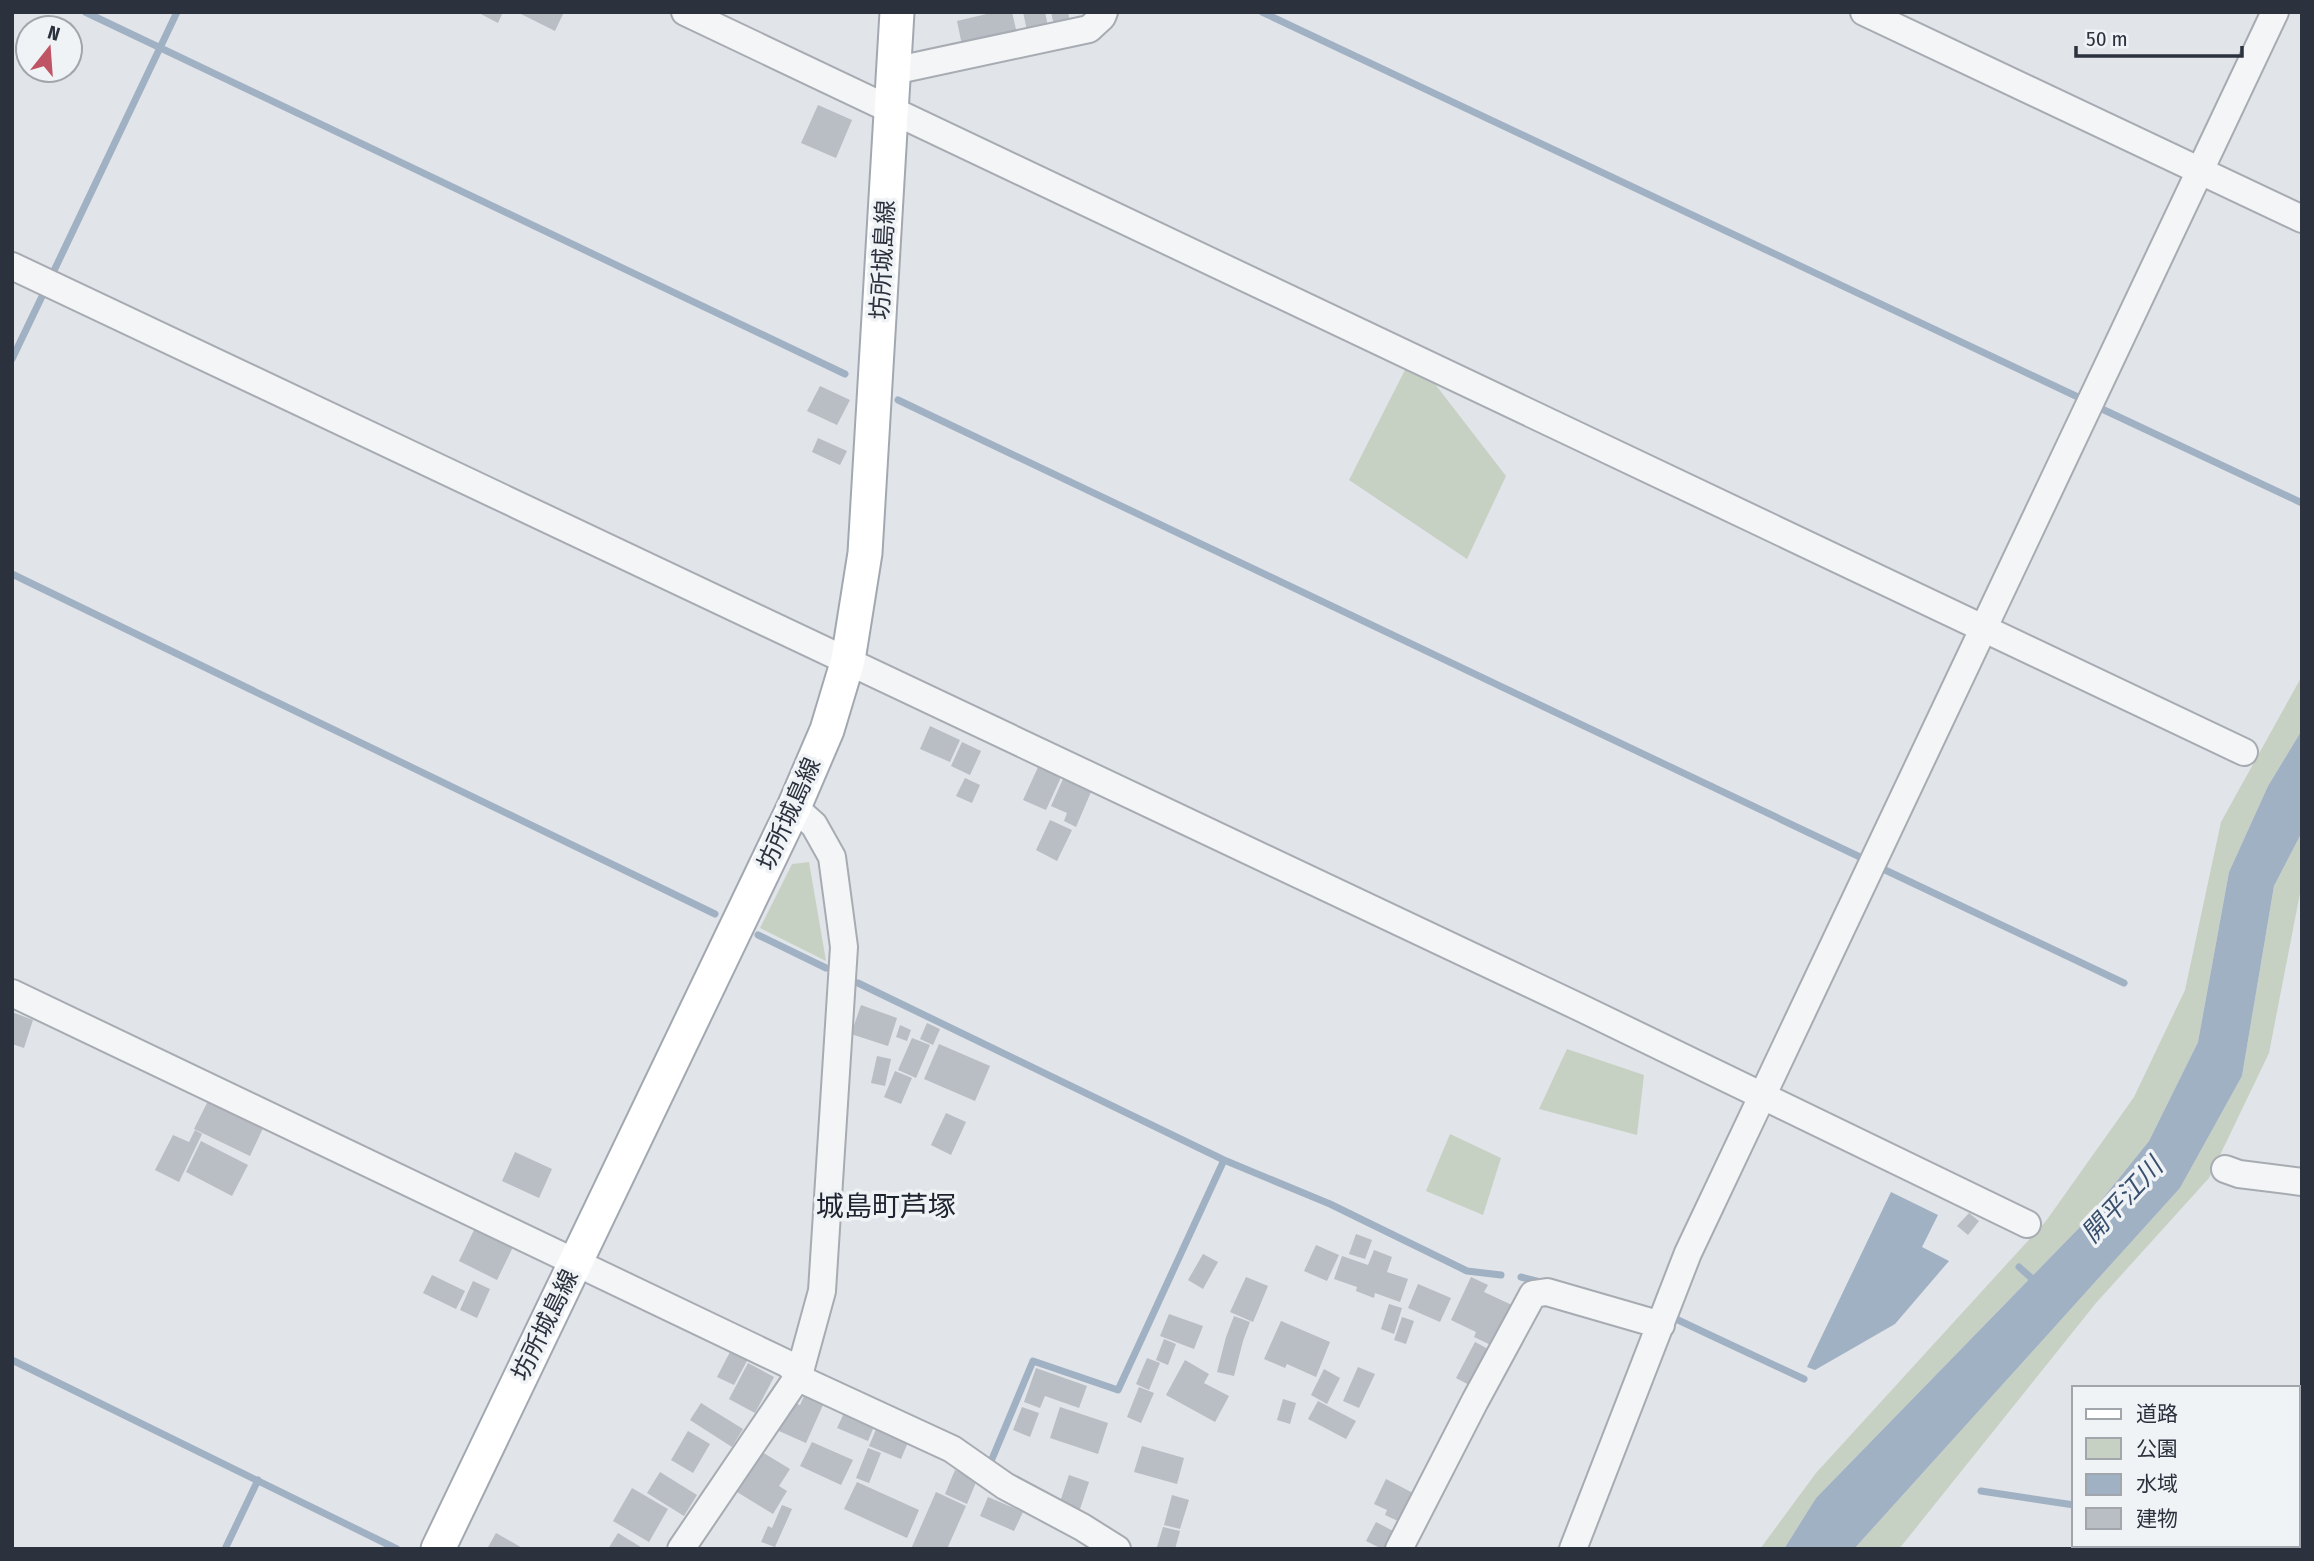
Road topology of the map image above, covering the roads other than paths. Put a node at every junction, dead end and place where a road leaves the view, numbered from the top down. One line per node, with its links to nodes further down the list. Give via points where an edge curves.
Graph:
1 (685, 12): 7 (street)
2 (897, 12): 6 (main road, 坊所城島線)
3 (1104, 12): 6 (street, via 1089,29)
4 (1864, 12): 8 (street)
5 (2275, 12): 8 (street)
6 (893, 71): 7 (main road, 坊所城島線)
7 (891, 111): 11 (street); 12 (main road, 坊所城島線, via 865,553)
8 (2200, 170): 9 (street); 11 (street)
9 (2302, 219)
10 (12, 266): 12 (street)
11 (1984, 627): 13 (street); 16 (street)
12 (848, 660): 14 (main road, 坊所城島線, via 827,730); 16 (street)
13 (2244, 752)
14 (794, 807): 20 (main road, 坊所城島線); 22 (street, via 814,825 832,857 844,947 822,1291)
15 (12, 993): 20 (street)
16 (1763, 1094): 19 (street); 21 (street)
17 (2224, 1169): 18 (street)
18 (2302, 1182)
19 (2027, 1224)
20 (575, 1262): 22 (street, via 788,1364); 23 (main road, 坊所城島線)
21 (1661, 1325): 26 (street, via 1547,1292 1533,1294); 27 (street)
22 (799, 1375): 24 (street); 25 (street, via 952,1449 1005,1486)
23 (438, 1549)
24 (681, 1549)
25 (1117, 1549)
26 (1399, 1549)
27 (1573, 1549)

